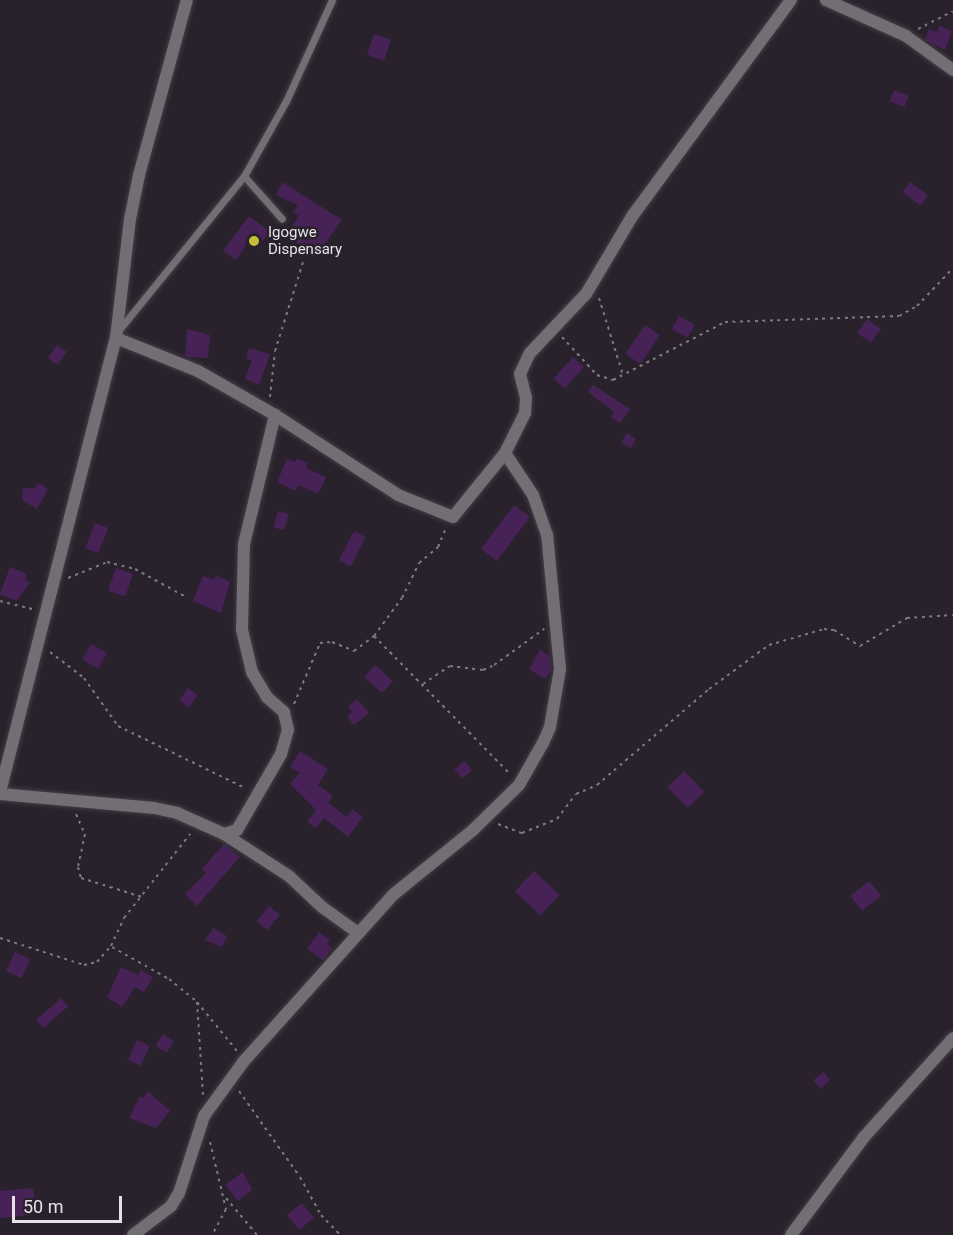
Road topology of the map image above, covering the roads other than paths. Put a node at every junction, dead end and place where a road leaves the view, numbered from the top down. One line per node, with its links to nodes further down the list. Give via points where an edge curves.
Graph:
1 (187, 0): 8 (street, via 150,123 134,197)
2 (332, 0): 6 (lane, via 286,101)
3 (791, 0): 10 (street, via 633,215 596,277 522,368 527,406)
4 (826, 0): 5 (street, via 906,36)
5 (953, 70)
6 (244, 176): 7 (lane); 8 (lane)
7 (282, 219)
8 (117, 335): 9 (street, via 198,371); 11 (street)
9 (272, 413): 10 (street, via 398,495 453,517); 12 (street, via 244,544 242,630 252,672 287,720 285,743 237,830)
10 (505, 453): 13 (street, via 543,517 560,669 547,735 519,785 489,816 416,874)
11 (0, 793): 12 (street, via 154,808)
12 (224, 834): 13 (street, via 289,876 322,908)
13 (358, 933): 15 (street, via 230,1079 204,1116 179,1194 171,1206)
14 (953, 1038): 16 (street, via 864,1137)
15 (133, 1235)
16 (791, 1235)

